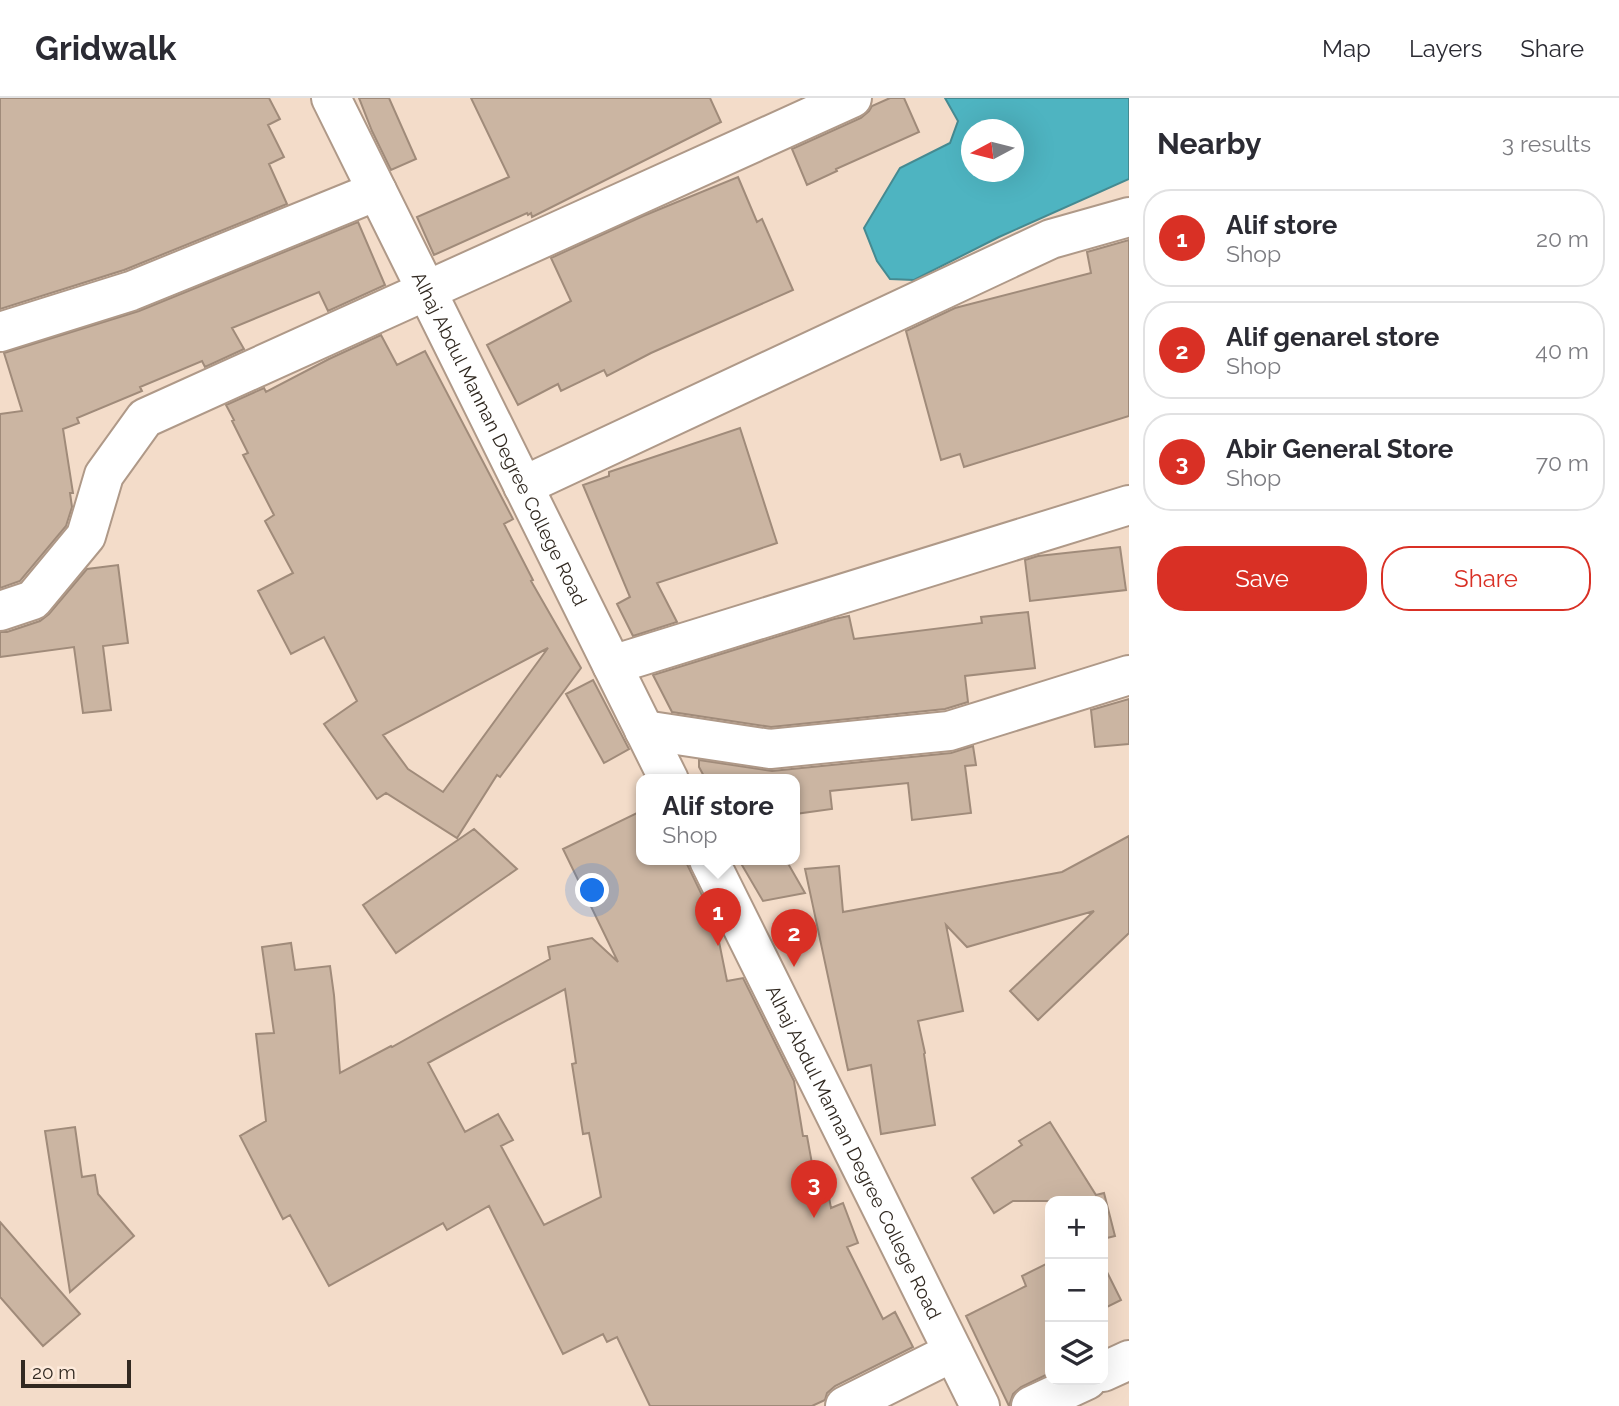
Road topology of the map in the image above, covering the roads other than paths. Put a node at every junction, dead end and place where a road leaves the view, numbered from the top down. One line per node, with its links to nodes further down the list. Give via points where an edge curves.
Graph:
1 (331, 98): 3 (street, Alhaj Abdul Mannan Degree College Road)
2 (852, 98): 5 (street)
3 (377, 191): 5 (street, Alhaj Abdul Mannan Degree College Road); 6 (street, via 131,291)
4 (1129, 218): 7 (street, via 1051,239)
5 (426, 290): 7 (street, Alhaj Abdul Mannan Degree College Road); 9 (street, via 145,418 104,475 86,536 33,600)
6 (0, 332)
7 (523, 486): 10 (street, Alhaj Abdul Mannan Degree College Road)
8 (1129, 505): 10 (street)
9 (0, 611)
10 (612, 665): 12 (street, Alhaj Abdul Mannan Degree College Road)
11 (1129, 675): 12 (street, via 949,731 770,749)
12 (644, 730): 13 (street, Alhaj Abdul Mannan Degree College Road)
13 (666, 774)
14 (711, 865): 15 (street, Alhaj Abdul Mannan Degree College Road)
15 (953, 1352): 19 (street); 20 (street, Alhaj Abdul Mannan Degree College Road)
16 (1129, 1360): 17 (street)
17 (1108, 1370)
18 (1076, 1385): 21 (street)
19 (845, 1406)
20 (980, 1406)
21 (1031, 1406)

